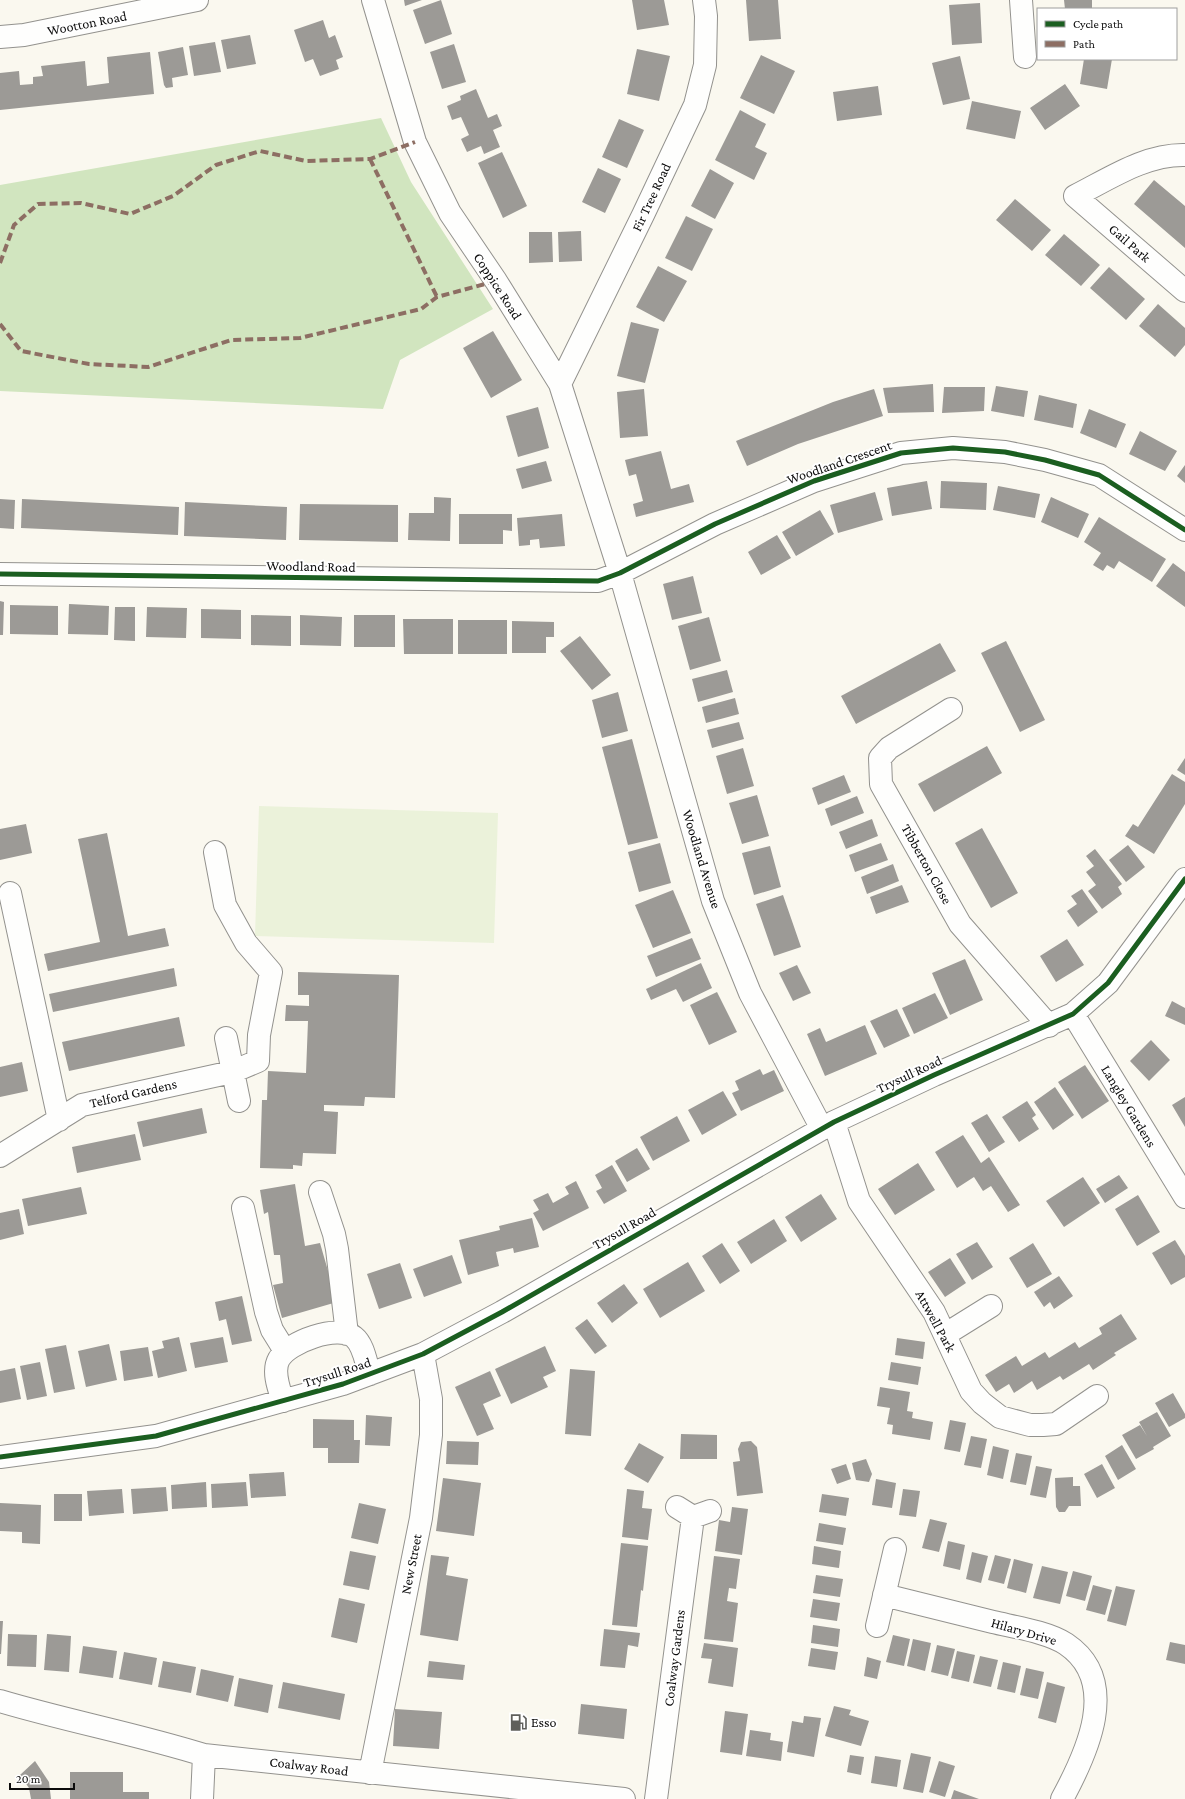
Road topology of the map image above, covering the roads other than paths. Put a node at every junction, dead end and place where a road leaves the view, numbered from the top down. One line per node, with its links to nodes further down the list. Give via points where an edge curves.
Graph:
1 (197, 0): 5 (street, Wootton Road, via 24,35)
2 (373, 0): 9 (street, Coppice Road, via 415,142 450,214 496,281)
3 (704, 0): 9 (street, Fir Tree Road, via 705,65 695,105)
4 (1021, 0): 6 (street)
5 (0, 37)
6 (1025, 57)
7 (1185, 155): 8 (street, Gail Park, via 1147,160 1075,196)
8 (1185, 291)
9 (560, 384): 11 (street, Coppice Road)
10 (1185, 530): 11 (street, Woodland Crescent, via 1099,475 1005,452 953,448 901,453 814,481 715,524)
11 (620, 573): 12 (street, Woodland Road, via 598,581); 23 (street, Woodland Avenue, via 713,901 750,993)
12 (0, 574)
13 (951, 709): 18 (street, Tibberton Close, via 889,748 880,758 882,784 960,924)
14 (215, 852): 20 (street, Telford Gardens, via 225,905 246,943 271,972 259,1035 258,1061)
15 (1185, 879): 17 (street, Trysull Road, via 1108,983)
16 (10, 892): 22 (street)
17 (1073, 1014): 18 (street, Trysull Road); 26 (street, Langley Gardens)
18 (1049, 1026): 23 (street, Trysull Road, via 934,1074)
19 (226, 1038): 20 (street)
20 (232, 1072): 21 (street); 22 (street, Telford Gardens, via 88,1103)
21 (239, 1102)
22 (59, 1120): 24 (street, Telford Gardens)
23 (828, 1126): 30 (street, Attwell Park, via 859,1201 934,1312); 32 (street, Trysull Road, via 502,1312)
24 (0, 1156)
25 (320, 1192): 29 (street, via 337,1249)
26 (1185, 1197)
27 (242, 1208): 31 (street, via 266,1312 272,1330)
28 (992, 1306): 30 (street)
29 (347, 1334): 31 (street, via 336,1333 312,1338); 33 (street, via 355,1337 360,1345)
30 (946, 1334): 34 (street, Attwell Park, via 971,1391 1000,1417 1030,1425 1056,1424)
31 (285, 1351): 35 (street, via 278,1359 277,1369 277,1380)
32 (423, 1354): 33 (street, Trysull Road); 43 (street, New Street, via 431,1399 431,1435 422,1510)
33 (370, 1374): 35 (street, Trysull Road)
34 (1097, 1396)
35 (283, 1401): 36 (street, Trysull Road, via 156,1436)
36 (0, 1457)
37 (693, 1512): 46 (street, Coalway Gardens)
38 (895, 1549): 39 (street)
39 (884, 1595): 40 (street); 47 (street, Hilary Drive, via 1037,1632 1065,1643 1087,1664 1094,1682 1096,1703 1093,1725)
40 (877, 1626)
41 (0, 1701): 42 (street, Coalway Road)
42 (204, 1755): 43 (street, Coalway Road); 44 (street)
43 (370, 1774): 45 (street, Coalway Road)
44 (202, 1799)
45 (624, 1799)
46 (656, 1799)
47 (1062, 1799)

